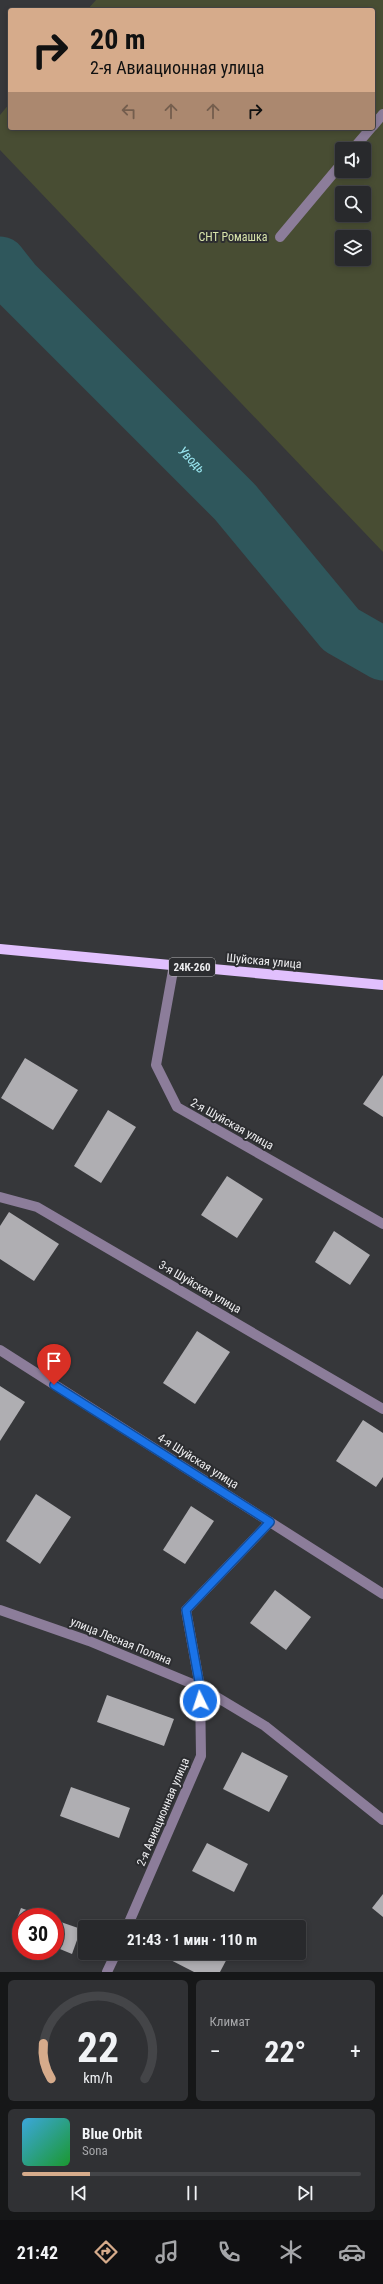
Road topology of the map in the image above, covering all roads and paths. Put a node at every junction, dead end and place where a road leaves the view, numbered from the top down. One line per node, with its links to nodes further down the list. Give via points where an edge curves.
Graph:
1 (383, 114): 2 (street)
2 (375, 124)
3 (369, 130): 4 (street)
4 (359, 142)
5 (335, 171): 6 (street)
6 (280, 237)
7 (0, 949): 8 (main road, Шуйская улица / 24К-260)
8 (174, 965): 9 (main road, Шуйская улица / 24К-260); 11 (street, 2-я Шуйская улица, via 156,1065 177,1107)
9 (383, 985)
10 (0, 1196): 13 (street, 3-я Шуйская улица, via 37,1207)
11 (383, 1224)
12 (0, 1350): 14 (street, 4-я Шуйская улица)
13 (383, 1408)
14 (270, 1522): 15 (street, 4-я Шуйская улица); 17 (street, 2-я Авиационная улица, via 186,1610)
15 (383, 1594)
16 (0, 1610): 17 (street, улица Лесная Поляна, via 89,1641)
17 (200, 1687): 18 (street, улица Лесная Поляна, via 265,1726); 19 (street, 2-я Авиационная улица, via 201,1756)
18 (383, 1820)
19 (130, 1920)
20 (113, 1960): 21 (street)
21 (108, 1972)

